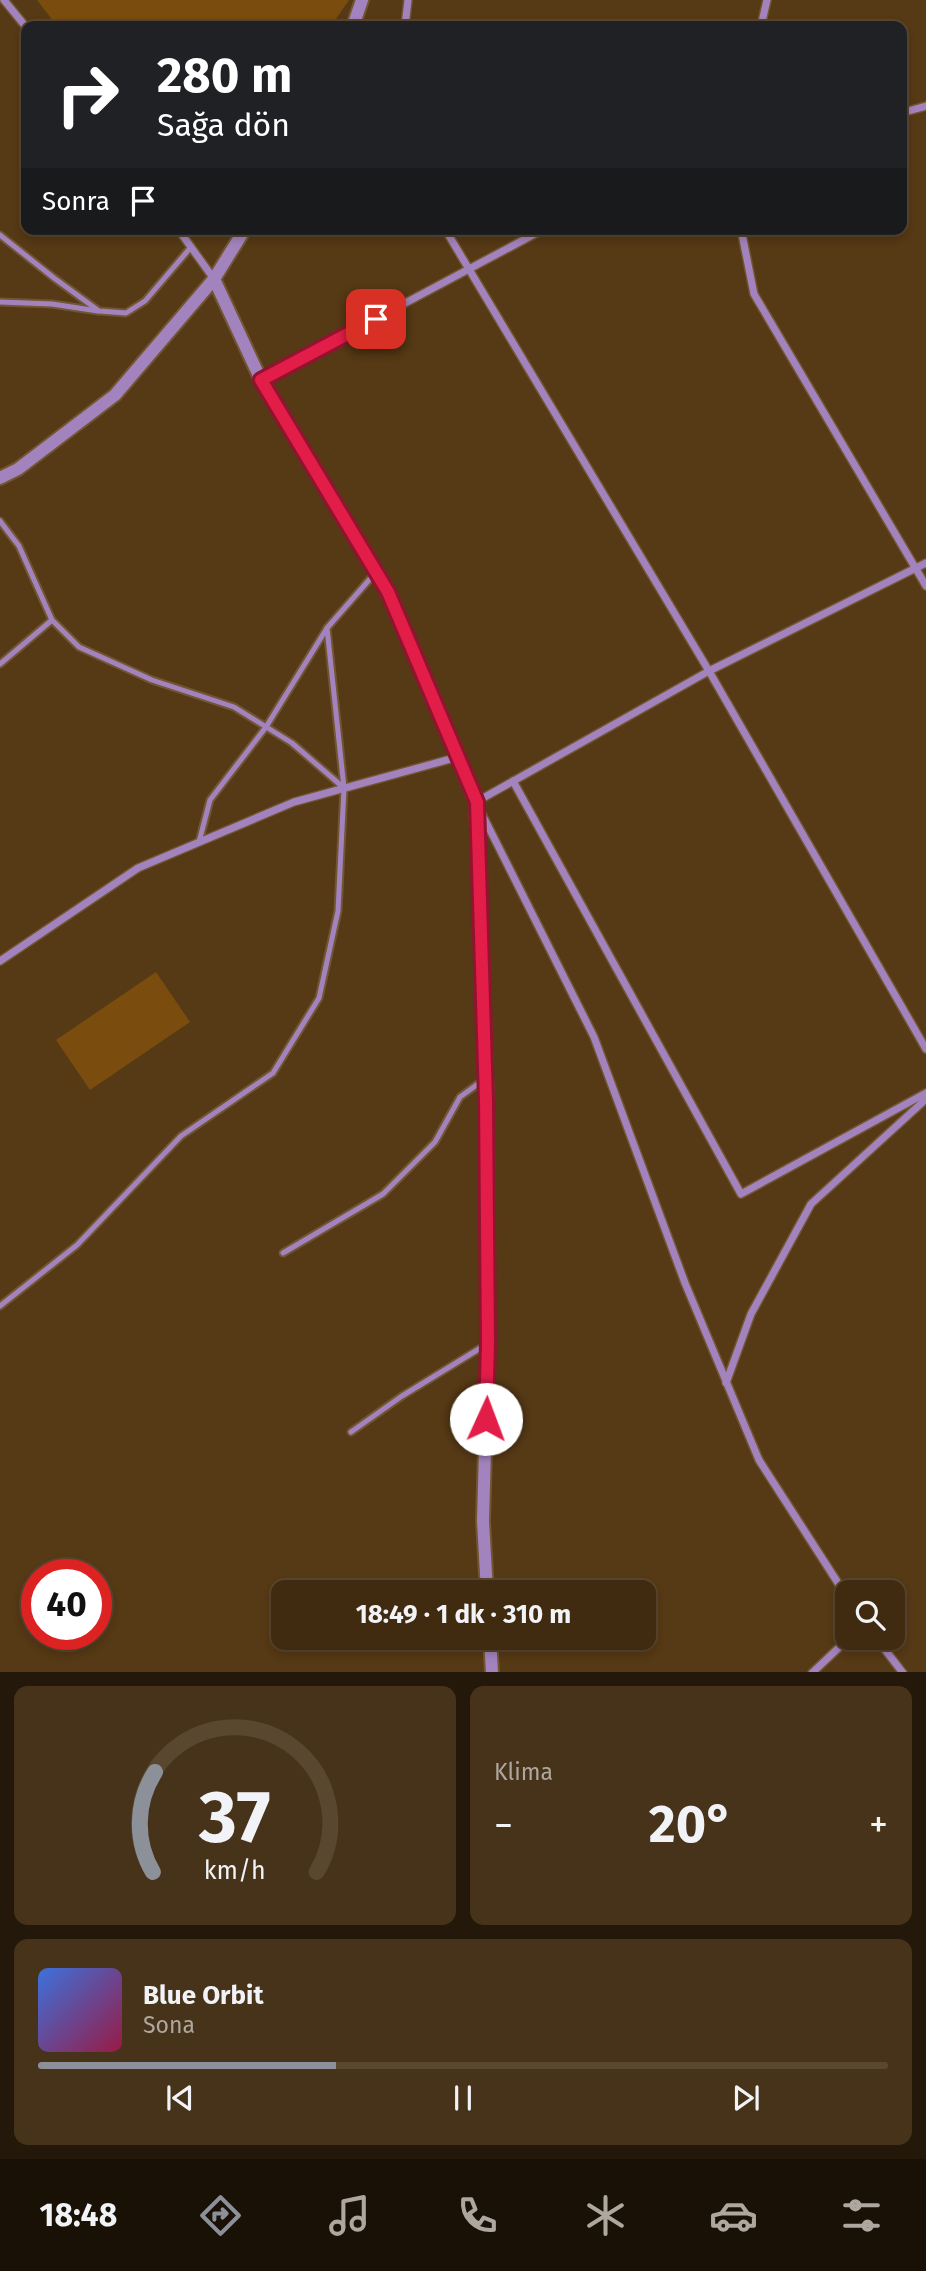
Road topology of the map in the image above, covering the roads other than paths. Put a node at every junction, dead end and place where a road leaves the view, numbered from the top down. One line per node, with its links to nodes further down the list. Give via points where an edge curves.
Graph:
1 (4, 0): 5 (street)
2 (362, 0): 6 (street)
3 (408, 0): 7 (street)
4 (767, 0): 8 (street)
5 (21, 21)
6 (355, 21)
7 (406, 21)
8 (762, 21)
9 (926, 106): 10 (street)
10 (907, 111)
11 (0, 234): 21 (lane)
12 (182, 235): 17 (street)
13 (241, 235): 19 (street)
14 (448, 235): 18 (street)
15 (533, 235): 18 (street)
16 (742, 235): 26 (street, via 754,294)
17 (191, 247): 19 (street); 21 (lane, via 145,301 126,313)
18 (468, 270): 22 (street); 32 (street)
19 (214, 279): 22 (street); 23 (street, via 115,395)
20 (0, 302): 21 (lane)
21 (99, 311)
22 (261, 380): 27 (street)
23 (0, 478)
24 (0, 522): 29 (lane, via 19,546)
25 (926, 563): 26 (street)
26 (915, 568): 28 (street); 32 (street)
27 (376, 572): 30 (lane); 34 (street)
28 (926, 586)
29 (52, 620): 31 (lane); 33 (lane, via 79,647 152,680 234,707)
30 (327, 628): 33 (lane); 36 (lane)
31 (0, 664)
32 (709, 671): 35 (street); 40 (street)
33 (266, 727): 36 (lane); 38 (lane, via 210,800)
34 (458, 757): 36 (street); 37 (street)
35 (513, 781): 37 (street); 42 (street, via 741,1194)
36 (344, 788): 38 (street, via 294,802); 45 (lane, via 338,911 319,998 273,1073 181,1136 77,1245)
37 (477, 802): 41 (street); 47 (street, via 594,1037)
38 (199, 842): 39 (street, via 138,868)
39 (0, 961)
40 (926, 1049)
41 (486, 1078): 44 (lane, via 460,1097 435,1142 383,1194); 46 (street)
42 (926, 1093)
43 (926, 1100): 47 (street, via 811,1204 751,1314)
44 (283, 1253)
45 (0, 1306)
46 (488, 1343): 48 (lane); 49 (street, via 483,1521)
47 (726, 1383): 50 (street, via 759,1460)
48 (351, 1432)
49 (486, 1580)
50 (836, 1580)
51 (491, 1650): 54 (street)
52 (836, 1650): 55 (street)
53 (886, 1650): 56 (street)
54 (492, 1672)
55 (811, 1672)
56 (903, 1672)

